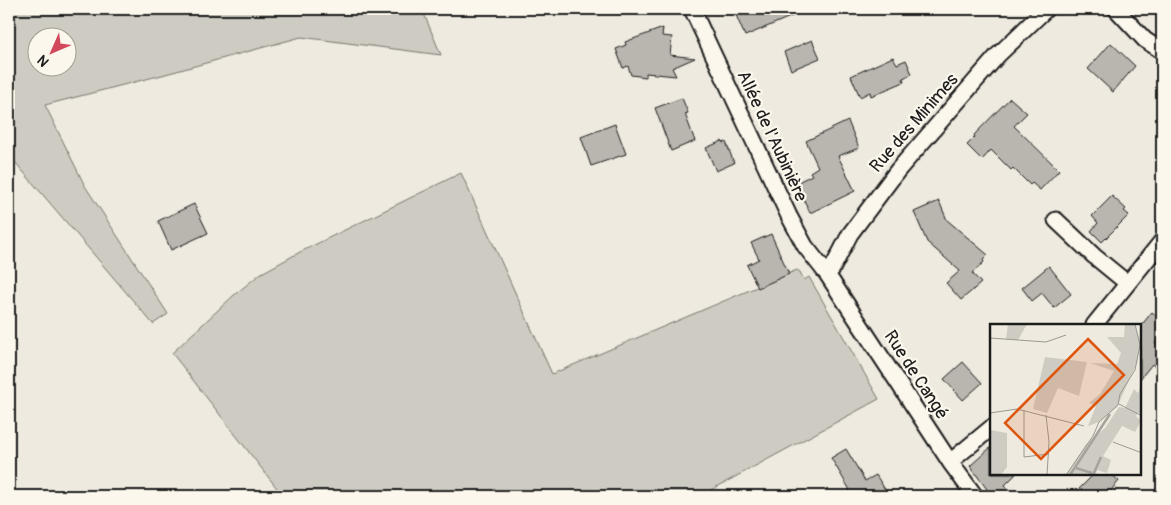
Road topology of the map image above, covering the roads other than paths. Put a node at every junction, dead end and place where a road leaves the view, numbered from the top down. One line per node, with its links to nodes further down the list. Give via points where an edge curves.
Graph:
1 (692, 9): 7 (street, Allée de l'Aubinière, via 789,216 805,246)
2 (1046, 9): 7 (street, Rue des Minimes, via 998,55 898,170 850,234)
3 (1116, 9): 4 (street, via 1145,40)
4 (1162, 51)
5 (1056, 220): 8 (street)
6 (1162, 241): 8 (street)
7 (827, 274): 11 (street, Rue de Cangé)
8 (1127, 283): 9 (street)
9 (1095, 324)
10 (990, 429): 11 (street)
11 (950, 462): 12 (street, Rue de Cangé)
12 (975, 496)

